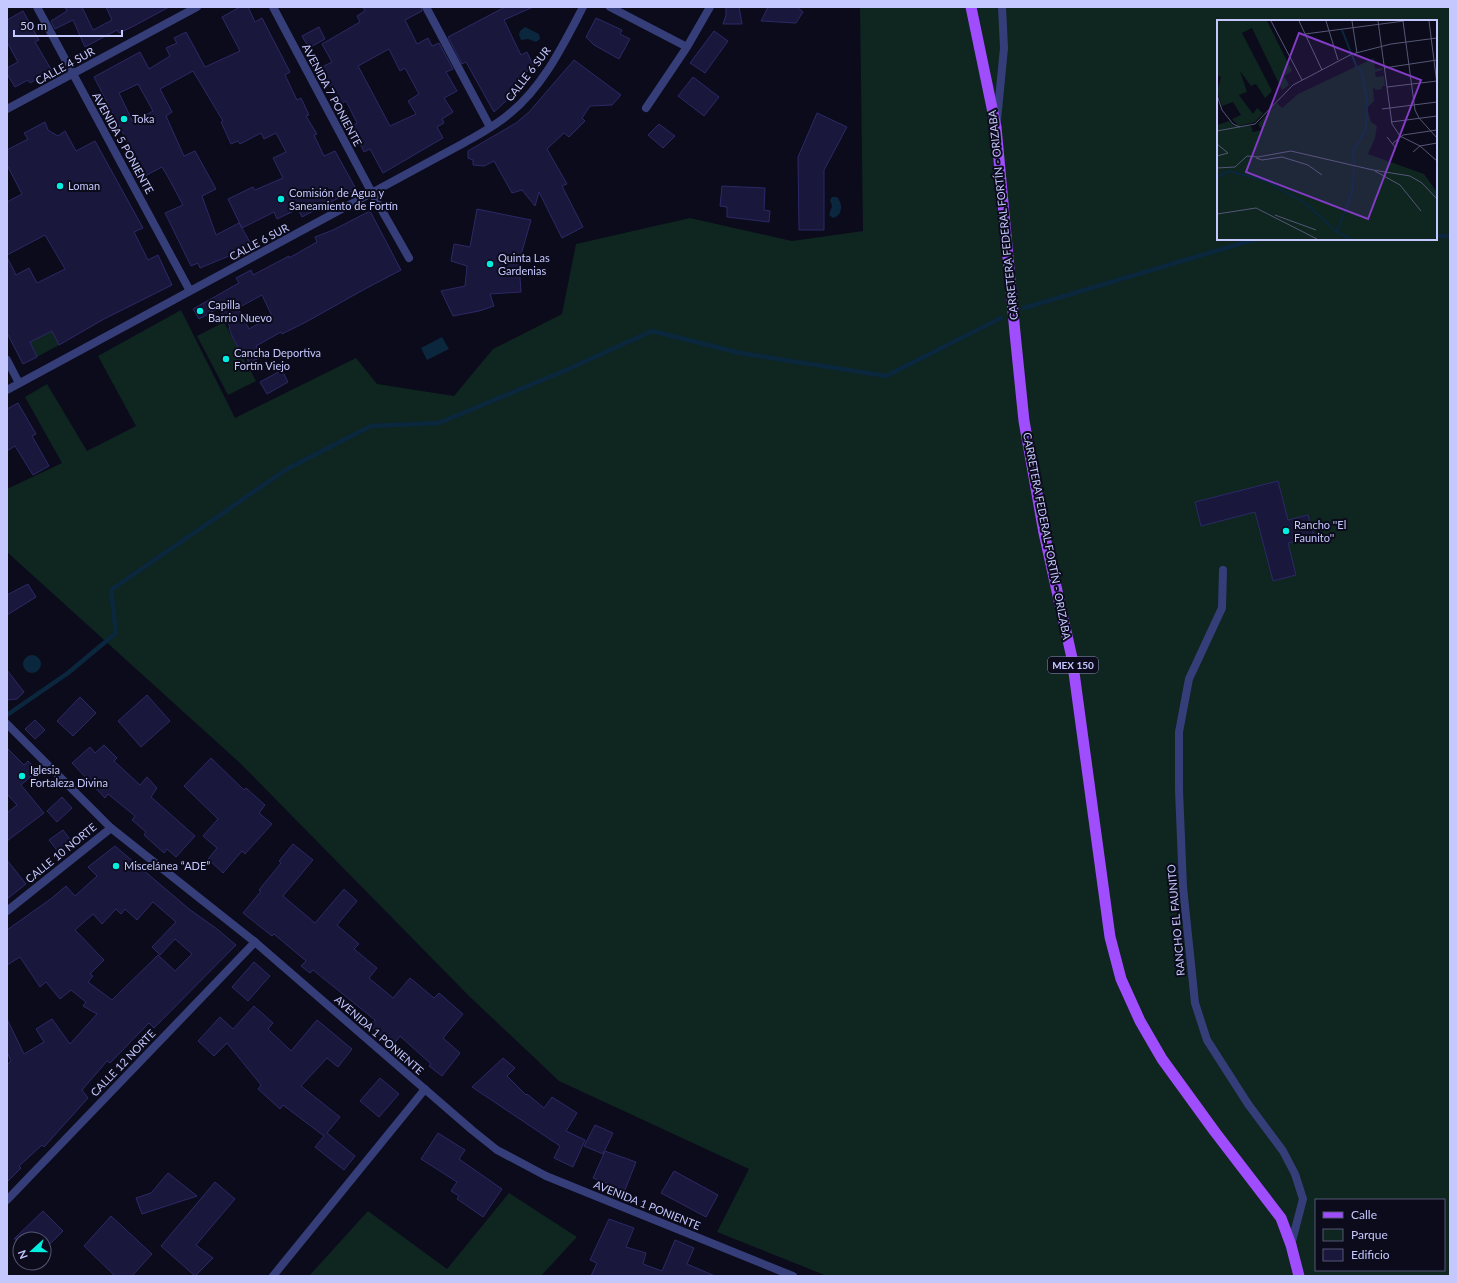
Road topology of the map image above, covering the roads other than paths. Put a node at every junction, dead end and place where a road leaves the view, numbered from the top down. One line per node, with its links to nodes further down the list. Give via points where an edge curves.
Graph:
1 (37, 7): 11 (street, AVENIDA 5 PONIENTE)
2 (197, 7): 11 (street, CALLE 4 SUR)
3 (273, 7): 16 (street, AVENIDA 7 PONIENTE)
4 (426, 7): 14 (street)
5 (583, 7): 14 (street, CALLE 6 SUR, via 547,71 513,110)
6 (610, 7): 10 (street)
7 (710, 7): 10 (street)
8 (971, 7): 15 (main road, CARRETERA FEDERAL FORTÍN - ORIZABA / MEX 150)
9 (1002, 7): 15 (street, via 1004,48)
10 (687, 47): 12 (street)
11 (73, 74): 13 (street, CALLE 4 SUR); 18 (street, AVENIDA 5 PONIENTE)
12 (646, 108)
13 (7, 109)
14 (490, 127): 16 (street, CALLE 6 SUR)
15 (996, 127): 29 (main road, CARRETERA FEDERAL FORTÍN - ORIZABA / MEX 150, via 1024,421 1044,533 1072,658 1110,937 1121,979 1140,1021 1162,1059 1282,1218)
16 (372, 193): 17 (street, AVENIDA 7 PONIENTE); 18 (street, CALLE 6 SUR)
17 (409, 258)
18 (190, 291): 20 (street, CALLE 6 SUR)
19 (7, 360): 20 (street)
20 (19, 383): 21 (street, CALLE 6 SUR)
21 (7, 390)
22 (1223, 570): 29 (street, RANCHO EL FAUNITO, via 1222,608 1189,679 1179,732 1183,887 1195,1003 1207,1040 1248,1104 1283,1151 1295,1174 1303,1199)
23 (8, 725): 24 (street, AVENIDA 1 PONIENTE)
24 (111, 828): 25 (street, CALLE 10 NORTE); 26 (street, AVENIDA 1 PONIENTE)
25 (7, 911)
26 (255, 942): 27 (street, AVENIDA 1 PONIENTE); 28 (street, CALLE 12 NORTE)
27 (425, 1089): 30 (street); 31 (street, AVENIDA 1 PONIENTE, via 497,1150 546,1176)
28 (7, 1200)
29 (1291, 1245): 32 (main road, CARRETERA FEDERAL FORTÍN - ORIZABA / MEX 150)
30 (273, 1276)
31 (793, 1276)
32 (1299, 1276)

